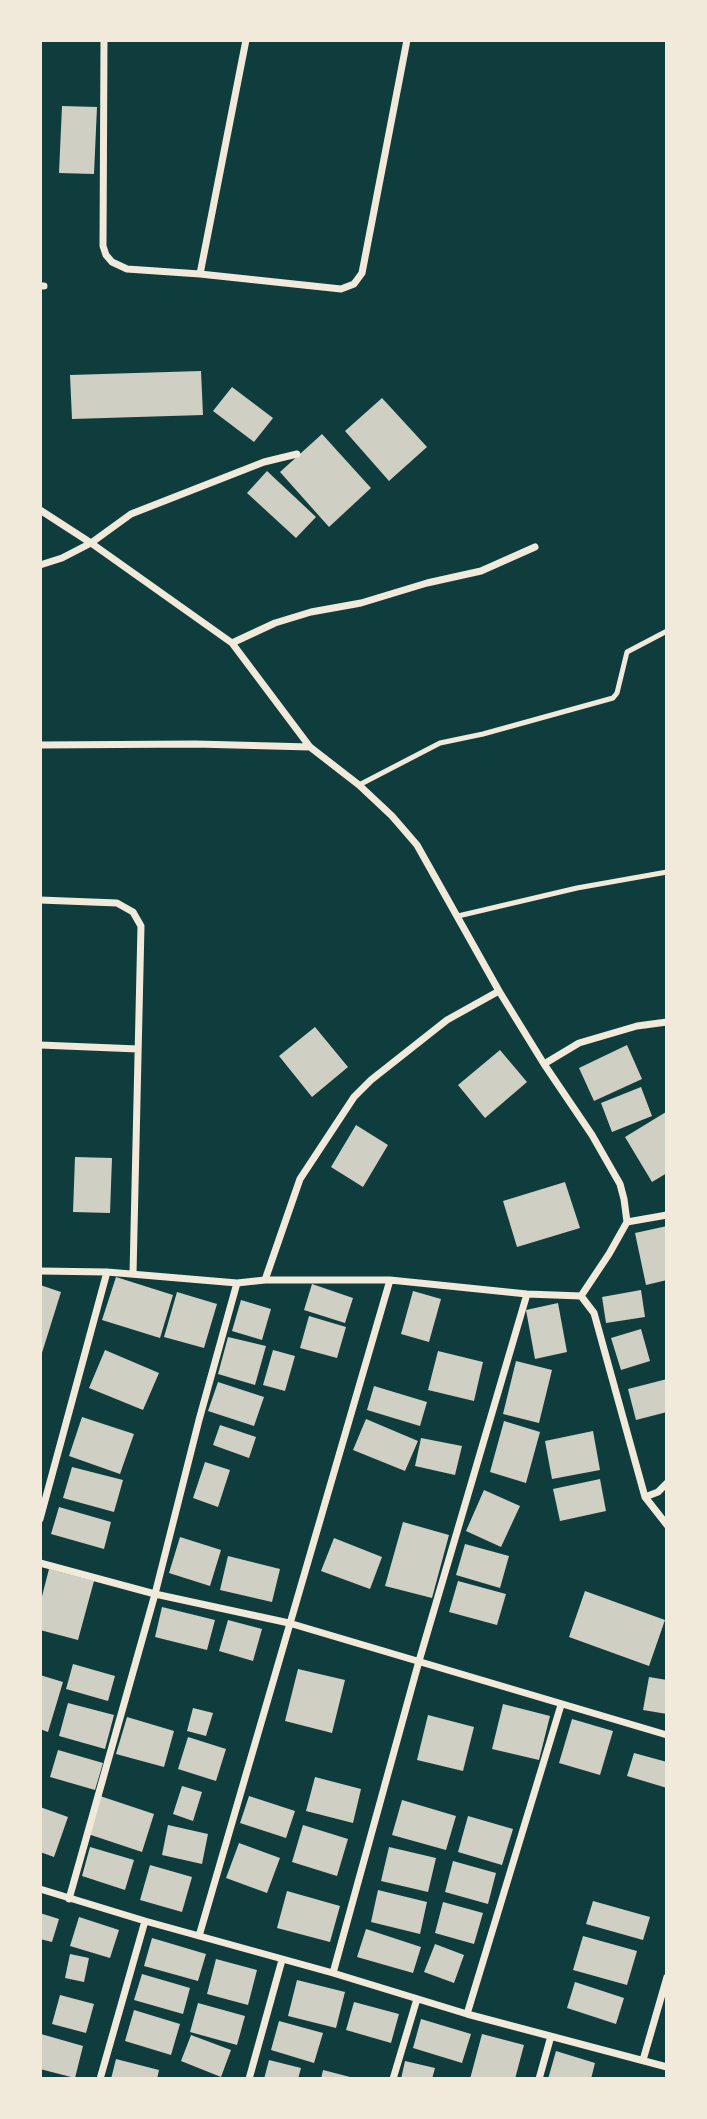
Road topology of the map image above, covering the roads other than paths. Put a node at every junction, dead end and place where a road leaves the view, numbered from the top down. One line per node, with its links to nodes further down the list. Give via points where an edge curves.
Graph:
1 (104, 40): 4 (street, via 106,256 127,269)
2 (246, 40): 4 (street)
3 (407, 40): 4 (street, via 359,279 341,289)
4 (200, 274)
5 (298, 454): 7 (street, via 264,462 131,514)
6 (40, 510): 7 (street)
7 (91, 543): 9 (street); 11 (street)
8 (536, 547): 11 (street, via 481,571 311,612)
9 (40, 565)
10 (667, 631): 14 (lane, via 627,652 617,694 612,698 440,743)
11 (232, 643): 13 (street)
12 (40, 745): 13 (street)
13 (310, 747): 14 (street)
14 (359, 785): 17 (street, via 417,845)
15 (667, 872): 17 (lane)
16 (40, 900): 21 (street, via 117,902 133,912 141,926)
17 (458, 916): 18 (street)
18 (499, 991): 22 (street); 28 (street, via 447,1020 354,1097 300,1179)
19 (667, 1022): 22 (street, via 579,1043)
20 (40, 1045): 21 (street)
21 (138, 1049): 27 (street)
22 (544, 1064): 24 (street, via 620,1184)
23 (667, 1216): 24 (street)
24 (627, 1222): 32 (street)
25 (40, 1271): 26 (street)
26 (107, 1272): 27 (street); 35 (street)
27 (133, 1274): 30 (street)
28 (265, 1280): 29 (street); 30 (street)
29 (390, 1280): 31 (street); 39 (street)
30 (237, 1283): 38 (street)
31 (527, 1294): 32 (street); 40 (street)
32 (581, 1296): 34 (street, via 594,1313)
33 (667, 1482): 34 (street)
34 (645, 1497): 36 (street)
35 (40, 1519)
36 (667, 1525)
37 (40, 1563): 38 (street)
38 (155, 1594): 39 (street); 44 (street)
39 (289, 1623): 40 (street); 46 (street)
40 (419, 1661): 41 (street); 48 (street)
41 (561, 1705): 42 (street); 51 (street)
42 (667, 1735)
43 (40, 1889): 44 (street)
44 (69, 1899): 45 (street)
45 (145, 1921): 46 (street); 55 (street)
46 (199, 1936): 47 (street)
47 (282, 1960): 48 (street); 56 (street)
48 (333, 1973): 50 (street)
49 (667, 1977): 53 (street)
50 (416, 1999): 51 (street); 57 (street)
51 (467, 2014): 52 (street)
52 (551, 2036): 53 (street); 58 (street)
53 (643, 2060): 54 (street)
54 (667, 2067)
55 (100, 2079)
56 (249, 2079)
57 (393, 2079)
58 (539, 2079)

